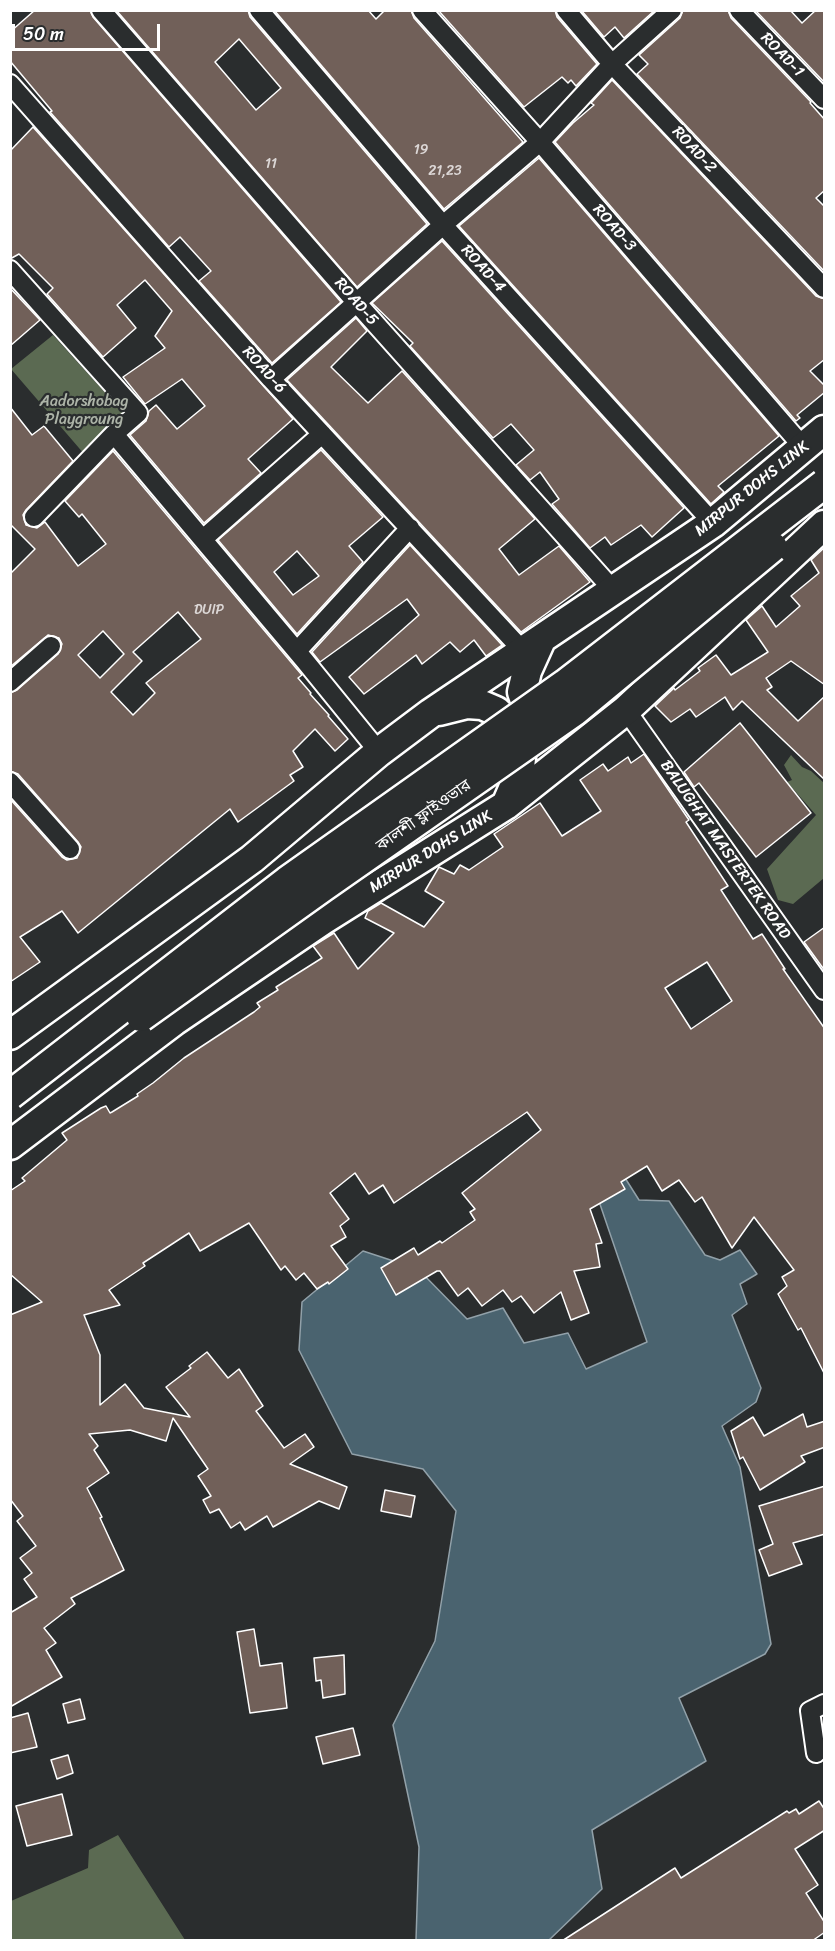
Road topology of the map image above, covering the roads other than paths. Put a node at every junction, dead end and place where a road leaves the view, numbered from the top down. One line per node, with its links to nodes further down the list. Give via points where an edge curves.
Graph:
1 (101, 10): 14 (street, ROAD-5)
2 (259, 10): 11 (street, ROAD-4)
3 (422, 10): 10 (street, ROAD-3)
4 (566, 10): 7 (street, ROAD-2)
5 (672, 10): 7 (street)
6 (739, 10): 9 (street, ROAD-1)
7 (612, 64): 10 (street); 13 (street, ROAD-2)
8 (10, 84): 15 (street, ROAD-6)
9 (825, 99)
10 (540, 142): 11 (street); 18 (street, ROAD-3)
11 (443, 225): 14 (street); 22 (street, ROAD-4)
12 (10, 270): 16 (street, via 138,412)
13 (825, 288)
14 (356, 302): 15 (street); 26 (street, ROAD-5)
15 (271, 379): 17 (street, ROAD-6)
16 (114, 434): 21 (street); 25 (street)
17 (322, 434): 24 (street, ROAD-6); 25 (street)
18 (814, 439): 22 (main road, MIRPUR DOHS LINK)
19 (825, 484): 40 (main road, bridge, via 565,684 287,881)
20 (825, 503): 41 (main road, কালশী ফ্লাইওভার, bridge, via 575,711 323,887)
21 (34, 518)
22 (713, 523): 26 (main road, MIRPUR DOHS LINK)
23 (825, 525): 31 (main road, MIRPUR DOHS LINK)
24 (410, 528): 27 (street, ROAD-6); 29 (street)
25 (203, 539): 29 (street)
26 (614, 591): 27 (main road, MIRPUR DOHS LINK)
27 (532, 645): 32 (main road, MIRPUR DOHS LINK); 33 (main road, via 522,692 537,724 554,736 576,736)
28 (51, 646): 30 (street)
29 (297, 651): 34 (street)
30 (15, 670)
31 (626, 710): 33 (main road, MIRPUR DOHS LINK); 38 (street, BALUGHAT MASTERTEK ROAD)
32 (431, 713): 34 (main road, MIRPUR DOHS LINK); 36 (main road, via 467,704 482,705 510,724 519,740 521,758 519,775)
33 (603, 729): 36 (main road, MIRPUR DOHS LINK)
34 (379, 752): 39 (main road, MIRPUR DOHS LINK, via 252,859)
35 (10, 782): 37 (street)
36 (506, 805): 41 (main road, MIRPUR DOHS LINK, via 313,927)
37 (70, 849)
38 (825, 990)
39 (10, 1035)
40 (10, 1095)
41 (14, 1132)
42 (825, 1704): 43 (street, via 810,1712)
43 (816, 1753)

